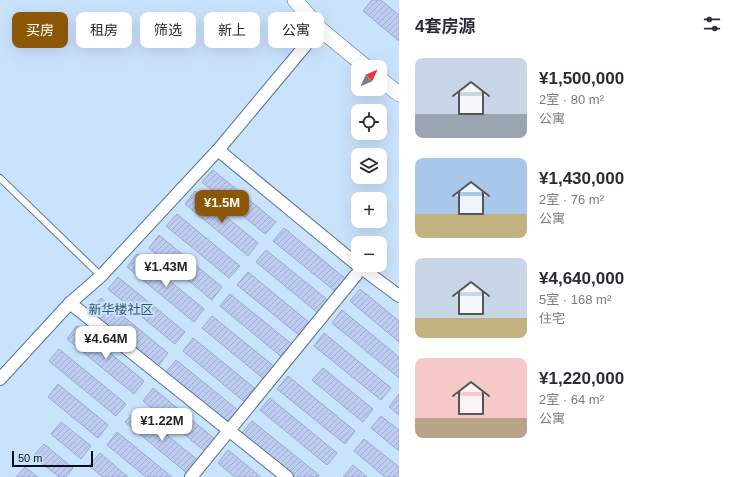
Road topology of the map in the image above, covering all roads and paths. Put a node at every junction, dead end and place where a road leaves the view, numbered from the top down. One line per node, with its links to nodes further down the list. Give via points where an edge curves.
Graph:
1 (297, 1): 3 (street, via 320,29)
2 (303, 48): 6 (street)
3 (358, 60)
4 (387, 84): 5 (street)
5 (399, 94)
6 (218, 150): 9 (street); 10 (street)
7 (0, 178): 9 (lane)
8 (356, 275): 13 (street)
9 (101, 276): 11 (street)
10 (399, 296)
11 (70, 303): 12 (street); 13 (street)
12 (0, 379)
13 (229, 430): 14 (street); 15 (street)
14 (191, 477)
15 (288, 477)

